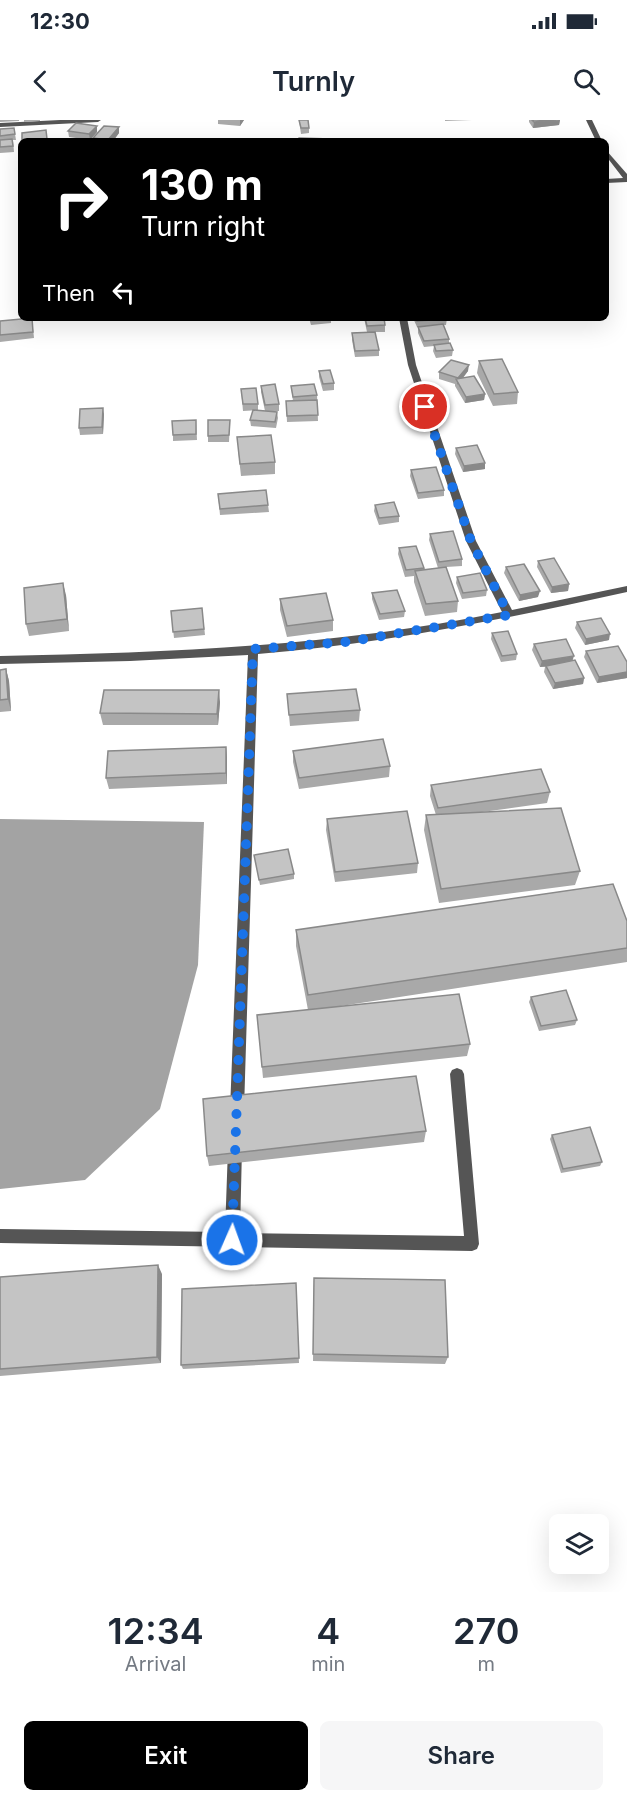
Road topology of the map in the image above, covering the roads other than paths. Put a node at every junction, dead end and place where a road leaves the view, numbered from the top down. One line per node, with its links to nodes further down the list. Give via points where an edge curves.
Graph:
1 (98, 120): 3 (street)
2 (589, 120): 4 (street)
3 (0, 125)
4 (598, 138)
5 (609, 156): 6 (street)
6 (627, 179): 7 (street)
7 (609, 181)
8 (404, 321): 10 (street, via 412,365 471,541)
9 (627, 589): 10 (street)
10 (509, 615): 11 (street, via 346,642)
11 (253, 649): 12 (street, via 142,657); 15 (street)
12 (0, 660)
13 (457, 1074): 15 (street, via 472,1244)
14 (0, 1236): 15 (street)
15 (232, 1240)

